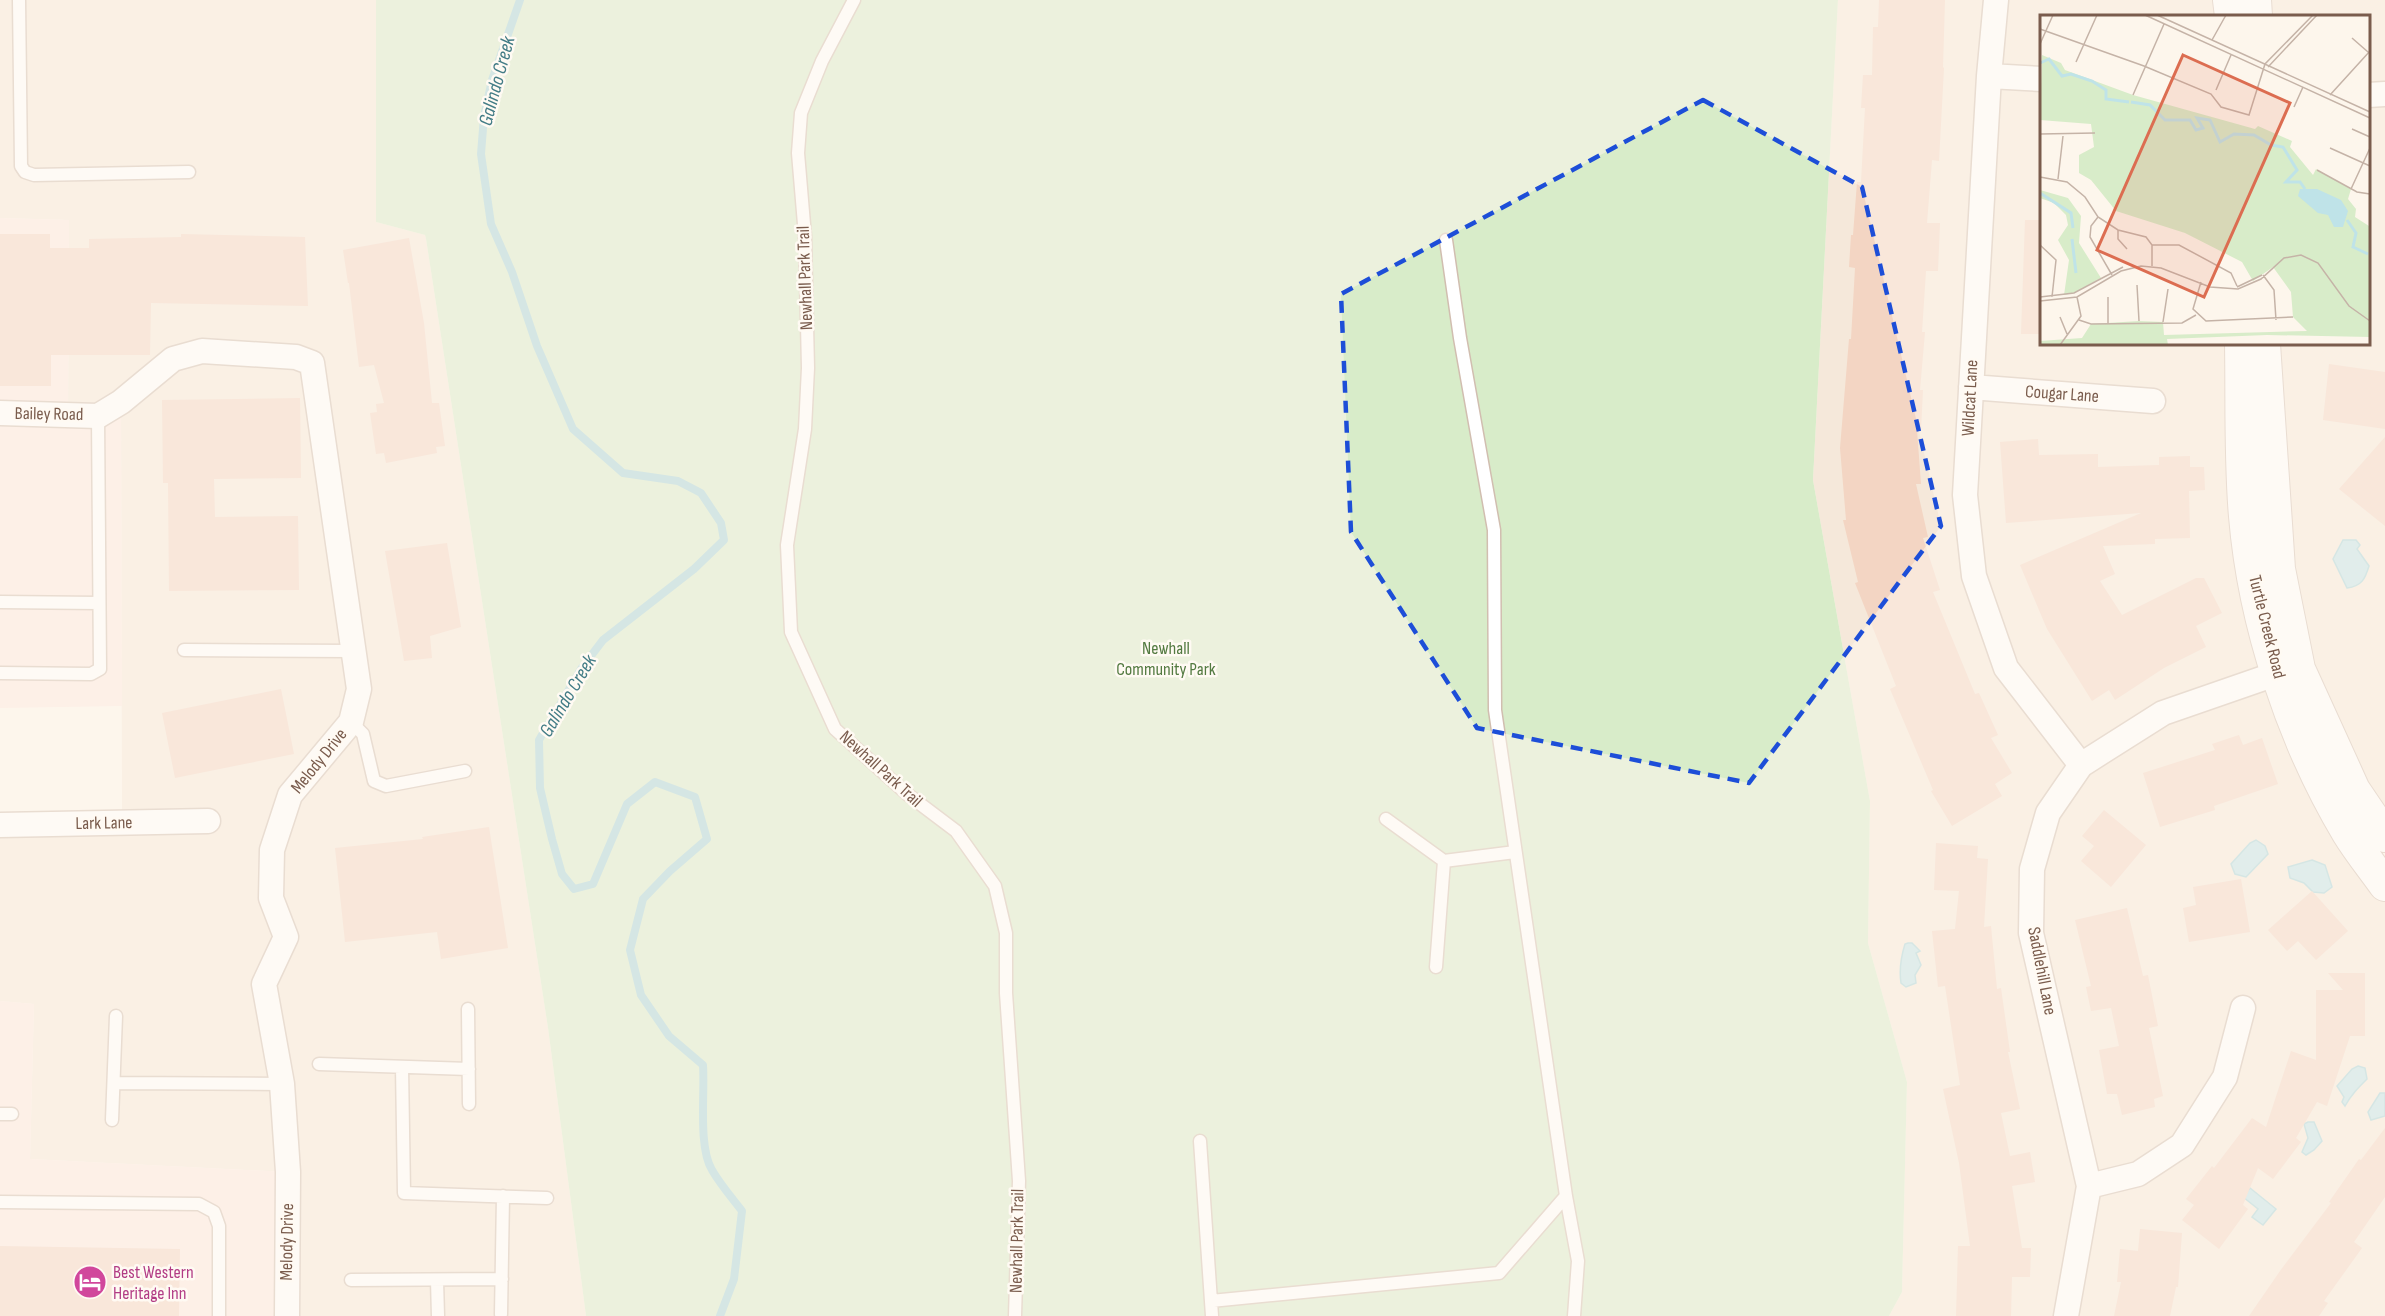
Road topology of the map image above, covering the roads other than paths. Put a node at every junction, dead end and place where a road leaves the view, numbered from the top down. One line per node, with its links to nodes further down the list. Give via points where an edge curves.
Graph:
1 (19, 0): 12 (lane, via 21,166 25,172)
2 (854, 0): 61 (lane, Newhall Park Trail, via 822,61 801,113 798,153 805,236 808,368 805,429 788,545 791,632 835,729 907,794 956,831 995,886 1006,933 1006,993 1019,1181)
3 (1996, 0): 8 (street, Wildcat Lane)
4 (2229, 0): 6 (street)
5 (2255, 0): 7 (street)
6 (2231, 15)
7 (2256, 15)
8 (1989, 76): 9 (street); 16 (street, Wildcat Lane)
9 (2040, 80)
10 (2385, 94): 11 (street)
11 (2370, 95)
12 (189, 172)
13 (1446, 240): 33 (lane, via 1494,530 1495,711)
14 (2241, 345): 24 (street, Turtle Creek Road, via 2245,516 2258,606)
15 (2264, 345): 24 (street, Turtle Creek Road)
16 (1971, 387): 17 (street, Cougar Lane); 27 (street, Wildcat Lane, via 1965,495 1974,576 2006,668)
17 (2153, 401)
18 (0, 413): 19 (street, Bailey Road)
19 (98, 416): 21 (lane); 23 (street, Melody Drive, via 173,358 202,351 296,357 312,363)
20 (0, 602): 21 (lane)
21 (99, 603): 25 (lane, via 100,669 91,674)
22 (184, 650): 23 (lane)
23 (354, 651): 26 (street, Melody Drive, via 359,689)
24 (2288, 672): 27 (street, Saddlehill Lane, via 2163,713); 32 (street, Turtle Creek Road, via 2354,790); 35 (street, Turtle Creek Road, via 2307,753 2348,833)
25 (0, 673)
26 (351, 722): 28 (lane, via 363,734 374,782 386,786); 44 (street, Melody Drive, via 290,795 272,850 271,898 286,937 264,984)
27 (2081, 765): 48 (street, Saddlehill Lane, via 2048,813 2031,868 2031,933)
28 (465, 771)
29 (1386, 819): 34 (lane)
30 (208, 821): 31 (street, Lark Lane)
31 (0, 825)
32 (2385, 836)
33 (1515, 852): 34 (lane); 50 (lane)
34 (1444, 861): 36 (lane)
35 (2385, 885)
36 (1436, 967)
37 (2243, 1008): 48 (street, via 2225,1077 2182,1145 2138,1174)
38 (468, 1009): 42 (lane)
39 (116, 1016): 43 (lane)
40 (319, 1064): 41 (lane)
41 (402, 1067): 42 (lane); 49 (lane, via 404,1193)
42 (469, 1069): 45 (lane)
43 (114, 1083): 44 (lane); 46 (lane)
44 (282, 1084): 59 (street, Melody Drive, via 288,1172)
45 (469, 1104)
46 (112, 1120)
47 (1200, 1141): 56 (lane)
48 (2089, 1186): 64 (street, Saddlehill Lane)
49 (503, 1196): 51 (lane); 53 (lane)
50 (1566, 1196): 56 (lane, via 1499,1273); 63 (lane, via 1578,1261)
51 (547, 1197)
52 (0, 1202): 58 (lane, via 199,1204 214,1212 219,1226)
53 (502, 1279): 55 (lane); 57 (lane)
54 (351, 1280): 55 (lane)
55 (437, 1280): 60 (lane)
56 (1211, 1301): 62 (lane)
57 (501, 1314)
58 (219, 1316)
59 (287, 1316)
60 (438, 1316)
61 (1016, 1316)
62 (1212, 1316)
63 (1574, 1316)
64 (2066, 1316)

